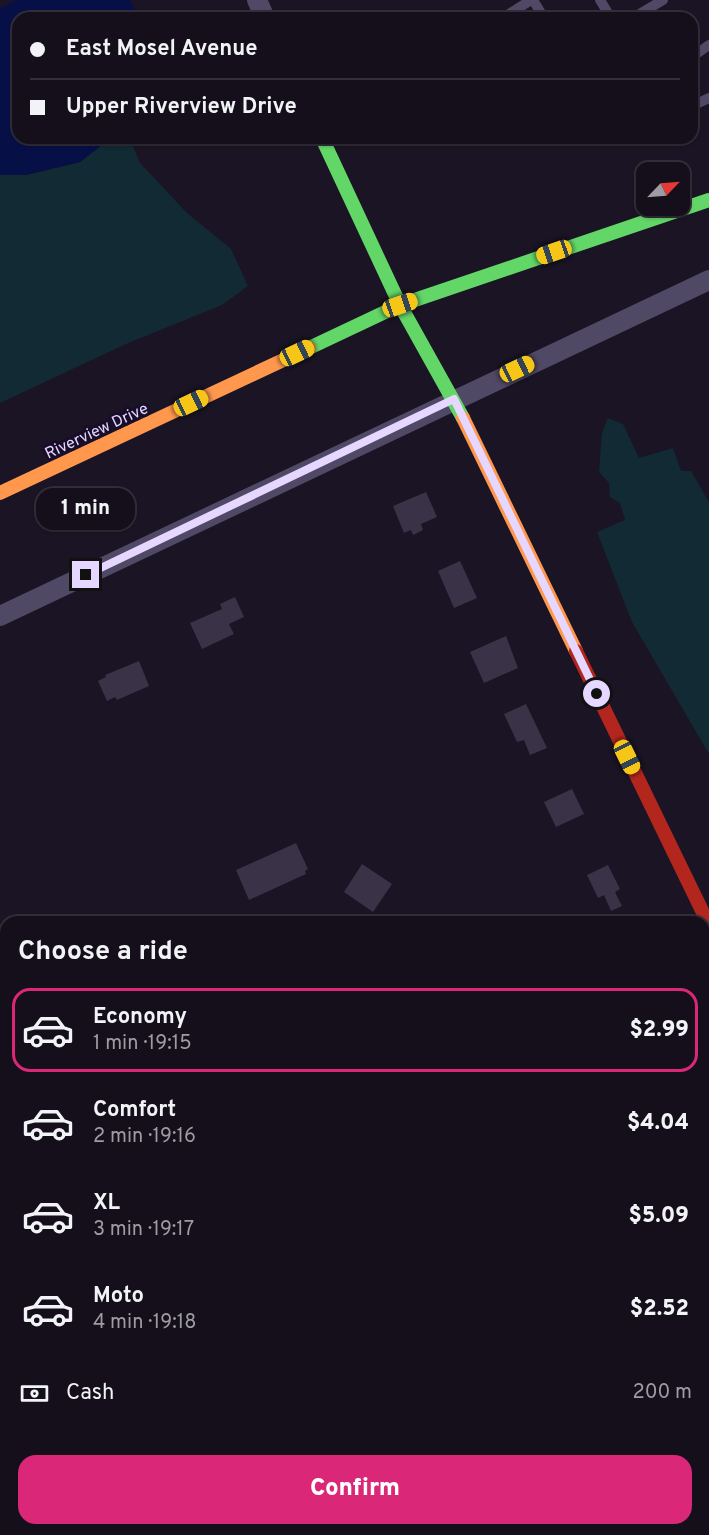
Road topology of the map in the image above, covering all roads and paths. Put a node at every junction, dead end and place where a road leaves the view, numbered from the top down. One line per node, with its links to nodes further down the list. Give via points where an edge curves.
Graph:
1 (532, 0): 3 (lane)
2 (663, 0): 4 (lane)
3 (513, 12)
4 (643, 12)
5 (325, 144): 8 (street)
6 (709, 200): 8 (street, Riverview Drive)
7 (709, 280): 9 (street)
8 (400, 305): 9 (street); 10 (street, Riverview Drive)
9 (454, 399): 11 (street); 12 (street)
10 (0, 493)
11 (0, 616)
12 (705, 916)

